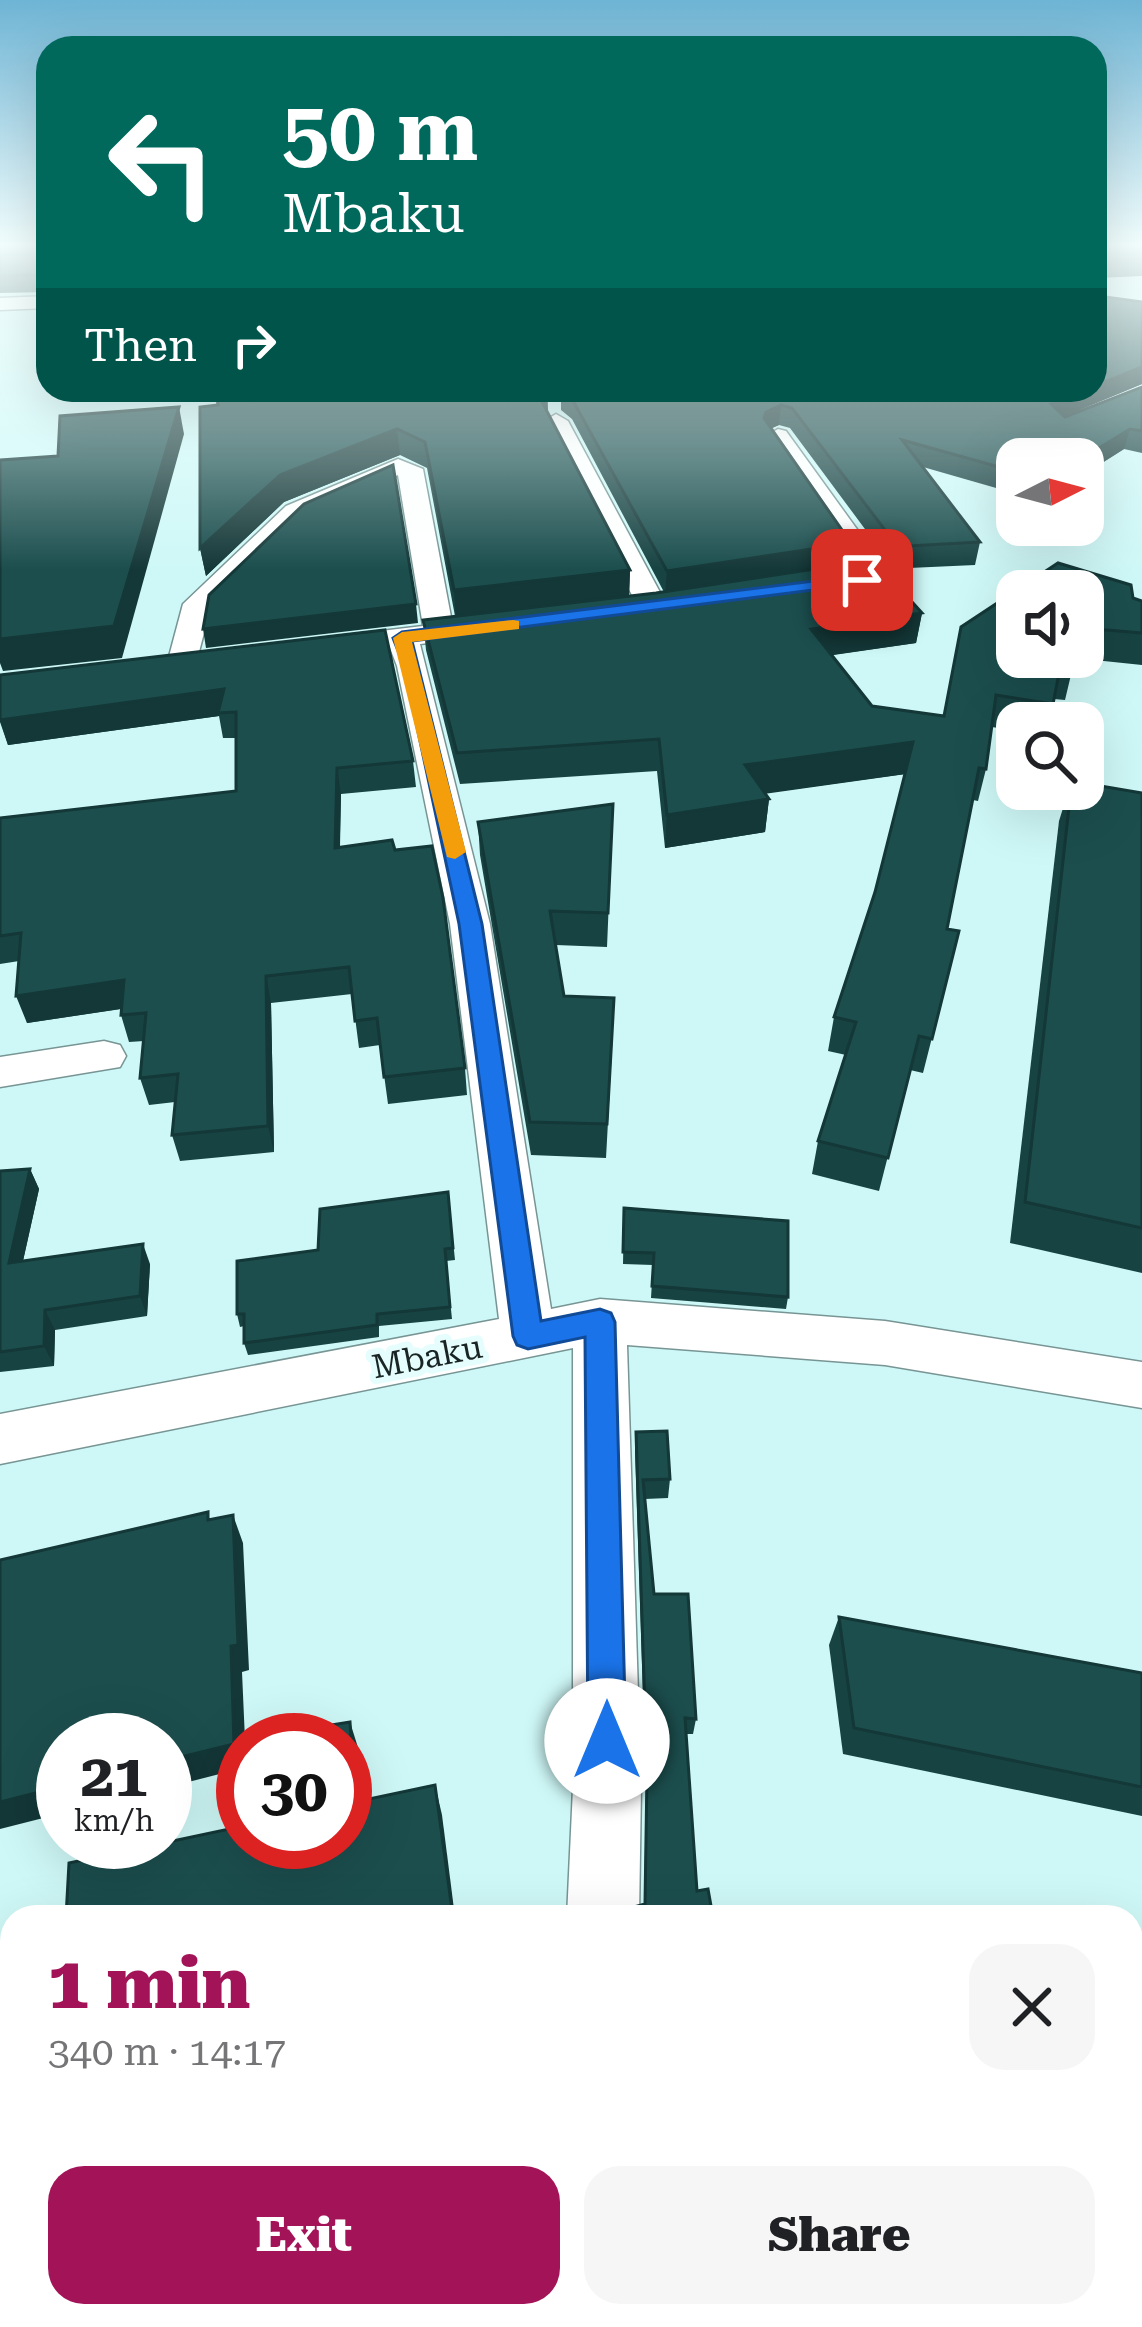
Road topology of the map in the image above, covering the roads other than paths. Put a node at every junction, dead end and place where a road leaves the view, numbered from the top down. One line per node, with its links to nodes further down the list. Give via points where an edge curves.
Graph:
1 (556, 421): 4 (street)
2 (778, 436): 3 (street, via 872,568 862,580)
3 (783, 591)
4 (654, 609)
5 (525, 624): 6 (street)
6 (420, 635): 7 (street); 8 (street, via 410,469 398,466 284,521 201,600); 12 (street, via 412,666 470,924)
7 (292, 651)
8 (183, 664)
9 (104, 1056): 10 (street)
10 (0, 1072)
11 (600, 1322): 12 (street, Mbaku); 13 (street, Mbaku, via 885,1343); 15 (street)
12 (528, 1336): 14 (street, Mbaku)
13 (1142, 1384)
14 (0, 1439)
15 (603, 1905)

